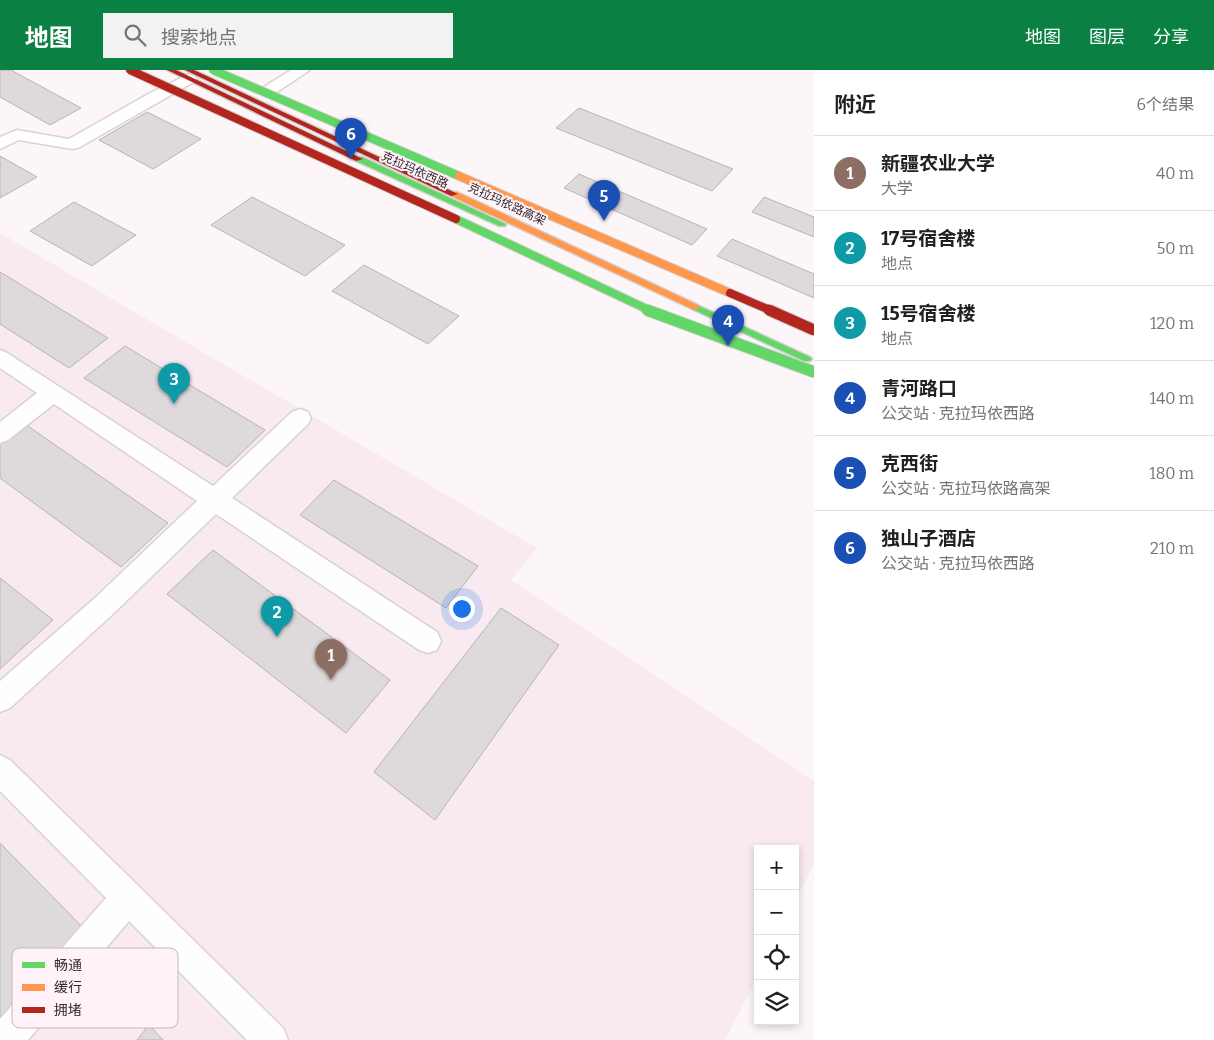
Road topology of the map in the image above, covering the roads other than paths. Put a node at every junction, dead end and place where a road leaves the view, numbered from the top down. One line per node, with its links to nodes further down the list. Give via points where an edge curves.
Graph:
1 (130, 70): 19 (main road, bridge, via 429,206 647,310)
2 (170, 70): 6 (main road)
3 (213, 70): 15 (main road, 克拉玛依路高架, bridge)
4 (219, 70): 7 (main road, 克拉玛依西路)
5 (302, 70): 7 (street)
6 (189, 75): 11 (street, via 72,144); 18 (main road, 克拉玛依路高架)
7 (266, 84): 8 (main road); 16 (main road, 克拉玛依西路, via 679,280)
8 (291, 90)
9 (336, 110): 13 (main road)
10 (0, 125): 11 (street)
11 (17, 135): 12 (street)
12 (0, 144)
13 (653, 252): 14 (main road); 15 (main road, bridge)
14 (814, 322)
15 (814, 330)
16 (814, 340)
17 (0, 358): 20 (street)
18 (814, 364)
19 (814, 372)
20 (54, 393): 22 (street); 23 (street)
21 (300, 418): 23 (street)
22 (0, 434)
23 (215, 500): 24 (street); 25 (street)
24 (428, 641)
25 (0, 700)
26 (0, 770): 27 (street)
27 (128, 897): 28 (street); 31 (street)
28 (84, 948)
29 (15, 1028): 30 (street)
30 (5, 1040)
31 (272, 1040)

